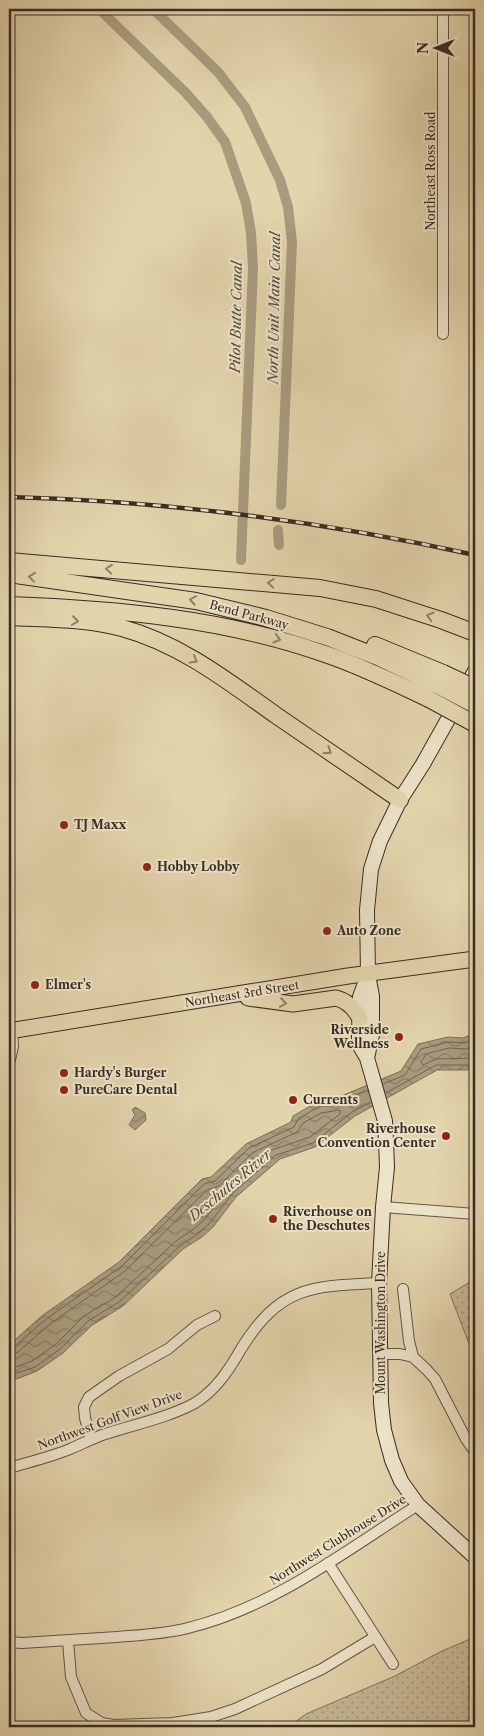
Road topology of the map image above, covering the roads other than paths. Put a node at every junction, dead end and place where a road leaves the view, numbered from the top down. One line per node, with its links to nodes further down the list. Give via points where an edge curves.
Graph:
1 (443, 9): 2 (street, Northeast Ross Road)
2 (443, 334)
3 (9, 561): 7 (highway, one-way to 3, via 376,599 320,588)
4 (9, 574): 9 (highway, Bend Parkway, one-way to 4, via 378,657 266,618 196,601)
5 (9, 605): 9 (highway, Bend Parkway, one-way to 9, via 106,609 185,618 266,635 372,672)
6 (9, 617): 13 (highway, one-way to 13, via 67,619 120,628 153,638 212,671)
7 (475, 633)
8 (475, 671): 13 (main road)
9 (436, 686): 10 (highway, bridge); 11 (highway, Bend Parkway, bridge); 12 (highway, Bend Parkway, bridge)
10 (475, 688)
11 (475, 705)
12 (475, 724)
13 (400, 800): 17 (main road, via 385,830 372,869 367,910)
14 (475, 959): 15 (main road, Northeast 3rd Street)
15 (457, 962): 16 (main road); 17 (main road, Northeast 3rd Street)
16 (475, 964)
17 (368, 975): 18 (main road, Northeast 3rd Street); 19 (main road, Mount Washington Drive, via 360,996); 21 (main road, Mount Washington Drive, via 372,996 372,1036)
18 (234, 996): 19 (main road, one-way to 19, via 293,1004 342,999 354,1008); 20 (main road, Northeast 3rd Street)
19 (360, 1019): 21 (main road, Mount Washington Drive, via 361,1048)
20 (10, 1031): 22 (street, via 12,1046)
21 (367, 1058): 23 (main road, Mount Washington Drive, via 385,1121 387,1167)
22 (9, 1060)
23 (383, 1208): 24 (street); 25 (main road, Mount Washington Drive)
24 (475, 1214)
25 (379, 1283): 28 (main road, Mount Washington Drive); 30 (street, Northwest Golf View Drive, via 316,1288 288,1299 270,1311 253,1330 226,1375 206,1395 174,1412)
26 (403, 1289): 29 (street)
27 (215, 1316): 30 (street, via 89,1398 84,1406)
28 (380, 1354): 29 (street); 33 (main road, Mount Washington Drive, via 384,1430 401,1481)
29 (413, 1357): 31 (street, via 436,1379)
30 (91, 1439): 32 (street, Northwest Golf View Drive)
31 (475, 1452)
32 (9, 1468)
33 (418, 1505): 34 (main road, Mount Washington Drive); 35 (street, Northwest Clubhouse Drive)
34 (475, 1557)
35 (328, 1563): 36 (street); 37 (street, Northwest Clubhouse Drive, via 251,1607 188,1628)
36 (375, 1637): 37 (street, via 322,1670 211,1717 113,1725 102,1723 86,1713 71,1677); 39 (street)
37 (68, 1641): 38 (street, Northwest Clubhouse Drive)
38 (9, 1642)
39 (394, 1664)

